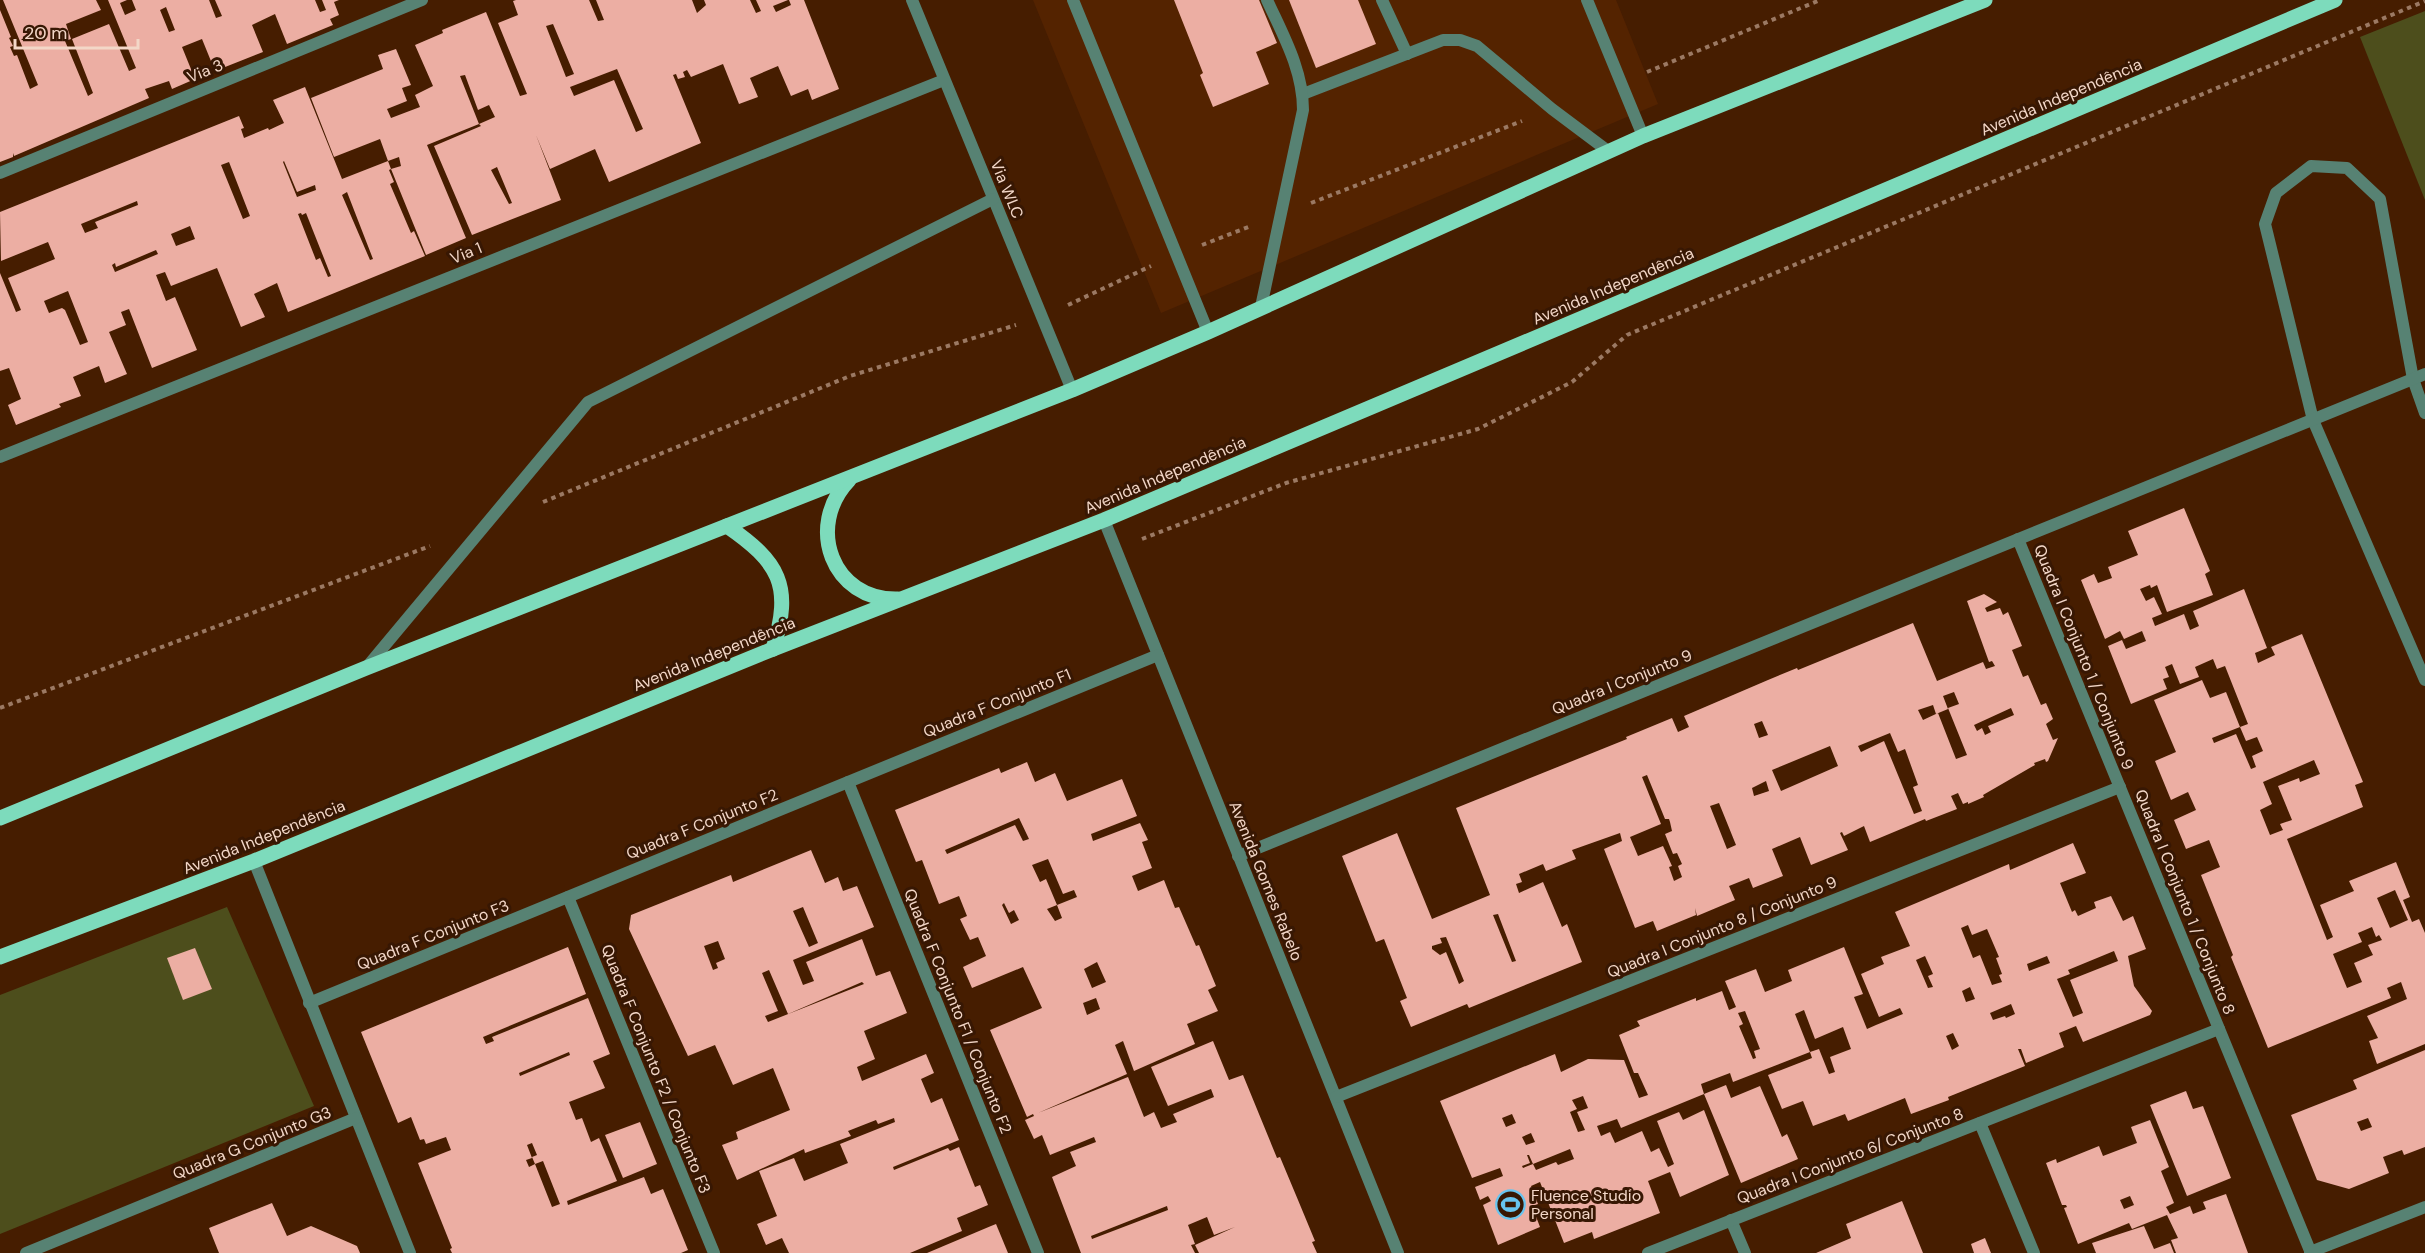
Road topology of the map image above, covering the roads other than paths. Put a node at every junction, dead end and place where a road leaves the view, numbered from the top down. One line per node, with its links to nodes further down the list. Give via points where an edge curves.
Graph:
1 (422, 0): 14 (street, Via 3)
2 (912, 0): 10 (street, Via WLC)
3 (1073, 0): 17 (street)
4 (1267, 0): 11 (street, via 1298,69)
5 (1382, 0): 9 (street)
6 (1587, 0): 12 (street)
7 (1985, 0): 12 (main road)
8 (2334, 0): 24 (main road, Avenida Independência)
9 (1407, 54): 11 (street); 13 (street, via 1443,40 1477,46)
10 (944, 80): 15 (street, Via WLC); 22 (street, Via 1)
11 (1304, 94): 16 (street)
12 (1642, 136): 13 (main road)
13 (1608, 151): 16 (main road)
14 (0, 173)
15 (993, 200): 19 (street, Via WLC); 30 (street, via 588,402)
16 (1262, 307): 17 (main road)
17 (1208, 332): 19 (main road)
18 (2419, 376): 20 (street); 21 (street, Quadra I Conjunto 9); 21 (street, via 2380,199 2347,168 2311,166 2276,193 2265,224)
19 (1072, 390): 23 (main road)
20 (2425, 413)
21 (2313, 420): 26 (street, Quadra I Conjunto 9); 31 (street)
22 (0, 457)
23 (853, 476): 25 (main road); 27 (main road, via 837,493 828,514 826,537 832,559 845,578 863,592 885,599)
24 (1104, 520): 27 (main road, Avenida Independência); 29 (street, Avenida Gomes Rabelo)
25 (727, 526): 28 (main road, via 756,546 771,564 781,591 782,621); 30 (main road)
26 (2019, 539): 33 (street, Quadra I Conjunto 1 / Conjunto 9); 35 (street, Quadra I Conjunto 9)
27 (907, 598): 28 (main road, Avenida Independência)
28 (773, 649): 36 (main road, Avenida Independência)
29 (1158, 655): 32 (street, Quadra F Conjunto F1); 35 (street, Avenida Gomes Rabelo)
30 (366, 668): 34 (main road)
31 (2425, 680)
32 (848, 782): 37 (street, Quadra F Conjunto F2); 50 (street, Quadra F Conjunto F1 / Conjunto F2)
33 (2120, 787): 40 (street, Quadra I Conjunto 1 / Conjunto 8); 41 (street, Quadra I Conjunto 8 / Conjunto 9)
34 (0, 818)
35 (1238, 856): 41 (street, Avenida Gomes Rabelo)
36 (254, 861): 38 (main road, Avenida Independência); 39 (street)
37 (568, 897): 39 (street, Quadra F Conjunto F3); 49 (street, Quadra F Conjunto F2 / Conjunto F3)
38 (0, 957)
39 (309, 1003): 42 (street)
40 (2219, 1029): 43 (street, Quadra I Conjunto 6/ Conjunto 8); 46 (street, Quadra I Conjunto 1 / Conjunto 8)
41 (1336, 1097): 51 (street, Avenida Gomes Rabelo)
42 (356, 1118): 47 (street, Quadra G Conjunto G3); 48 (street, Quadra G Conjunto G3)
43 (1980, 1123): 45 (street, Quadra I Conjunto 6/ Conjunto 8); 54 (street)
44 (2425, 1207): 46 (street)
45 (1731, 1220): 52 (street, Quadra I Conjunto 6/ Conjunto 8); 53 (street)
46 (2310, 1252)
47 (26, 1253)
48 (410, 1253)
49 (714, 1253)
50 (1038, 1253)
51 (1398, 1253)
52 (1648, 1253)
53 (1745, 1253)
54 (2034, 1253)

